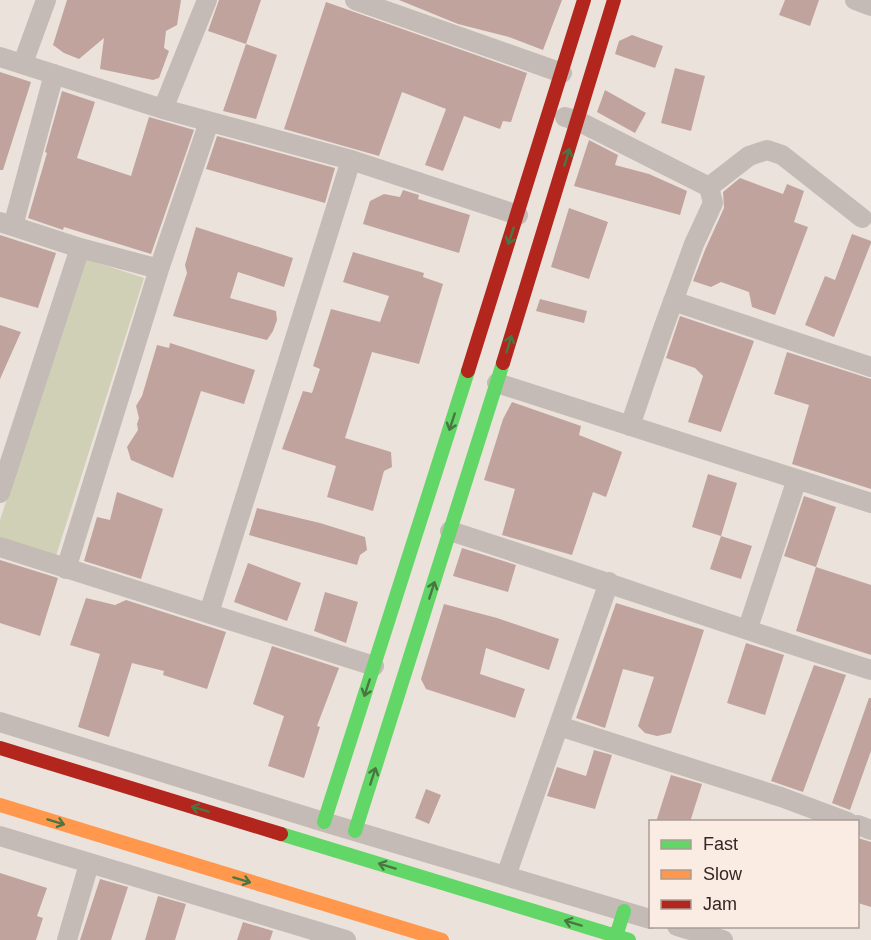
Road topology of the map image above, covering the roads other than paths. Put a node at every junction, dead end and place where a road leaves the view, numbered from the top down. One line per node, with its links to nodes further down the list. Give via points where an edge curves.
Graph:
1 (46, 0): 9 (street)
2 (207, 0): 12 (street)
3 (355, 0): 10 (street)
4 (584, 0): 10 (street)
5 (614, 0): 14 (street)
6 (855, 0): 7 (street)
7 (871, 6)
8 (0, 57): 9 (street)
9 (23, 63): 11 (street)
10 (562, 73): 13 (street)
11 (54, 74): 12 (street); 20 (street)
12 (162, 109): 15 (street)
13 (550, 112): 14 (street); 18 (street)
14 (578, 121): 17 (street); 25 (street, one-way to 14)
15 (209, 122): 16 (street); 22 (street)
16 (351, 160): 18 (street); 34 (street)
17 (709, 187): 19 (street, via 749,156 767,150 782,154); 23 (street, via 712,203)
18 (518, 214): 36 (street, one-way to 36)
19 (862, 218)
20 (7, 224): 21 (street)
21 (80, 248): 22 (street); 28 (street)
22 (159, 269): 32 (street)
23 (674, 302): 24 (street); 26 (street)
24 (871, 367)
25 (497, 383): 26 (street); 30 (street)
26 (630, 426): 27 (street)
27 (797, 479): 29 (street); 35 (street)
28 (0, 493)
29 (871, 503)
30 (450, 531): 33 (street); 44 (street, one-way to 30)
31 (0, 547): 32 (street)
32 (66, 569): 34 (street)
33 (609, 582): 35 (street); 39 (street)
34 (210, 613): 36 (street)
35 (748, 628): 37 (street)
36 (374, 666): 43 (street, one-way to 43)
37 (871, 670)
38 (0, 722): 43 (street)
39 (559, 726): 42 (street); 47 (street)
40 (0, 748): 51 (street, one-way to 40)
41 (0, 805): 54 (street, one-way to 54)
42 (843, 820)
43 (324, 822): 44 (street)
44 (355, 831): 47 (street)
45 (0, 836): 46 (street)
46 (89, 864): 52 (street); 53 (street)
47 (506, 876): 48 (street)
48 (624, 911): 49 (street); 51 (street)
49 (649, 918)
50 (681, 928): 55 (street)
51 (623, 938)
52 (67, 940)
53 (346, 940)
54 (442, 940)
55 (723, 940)

